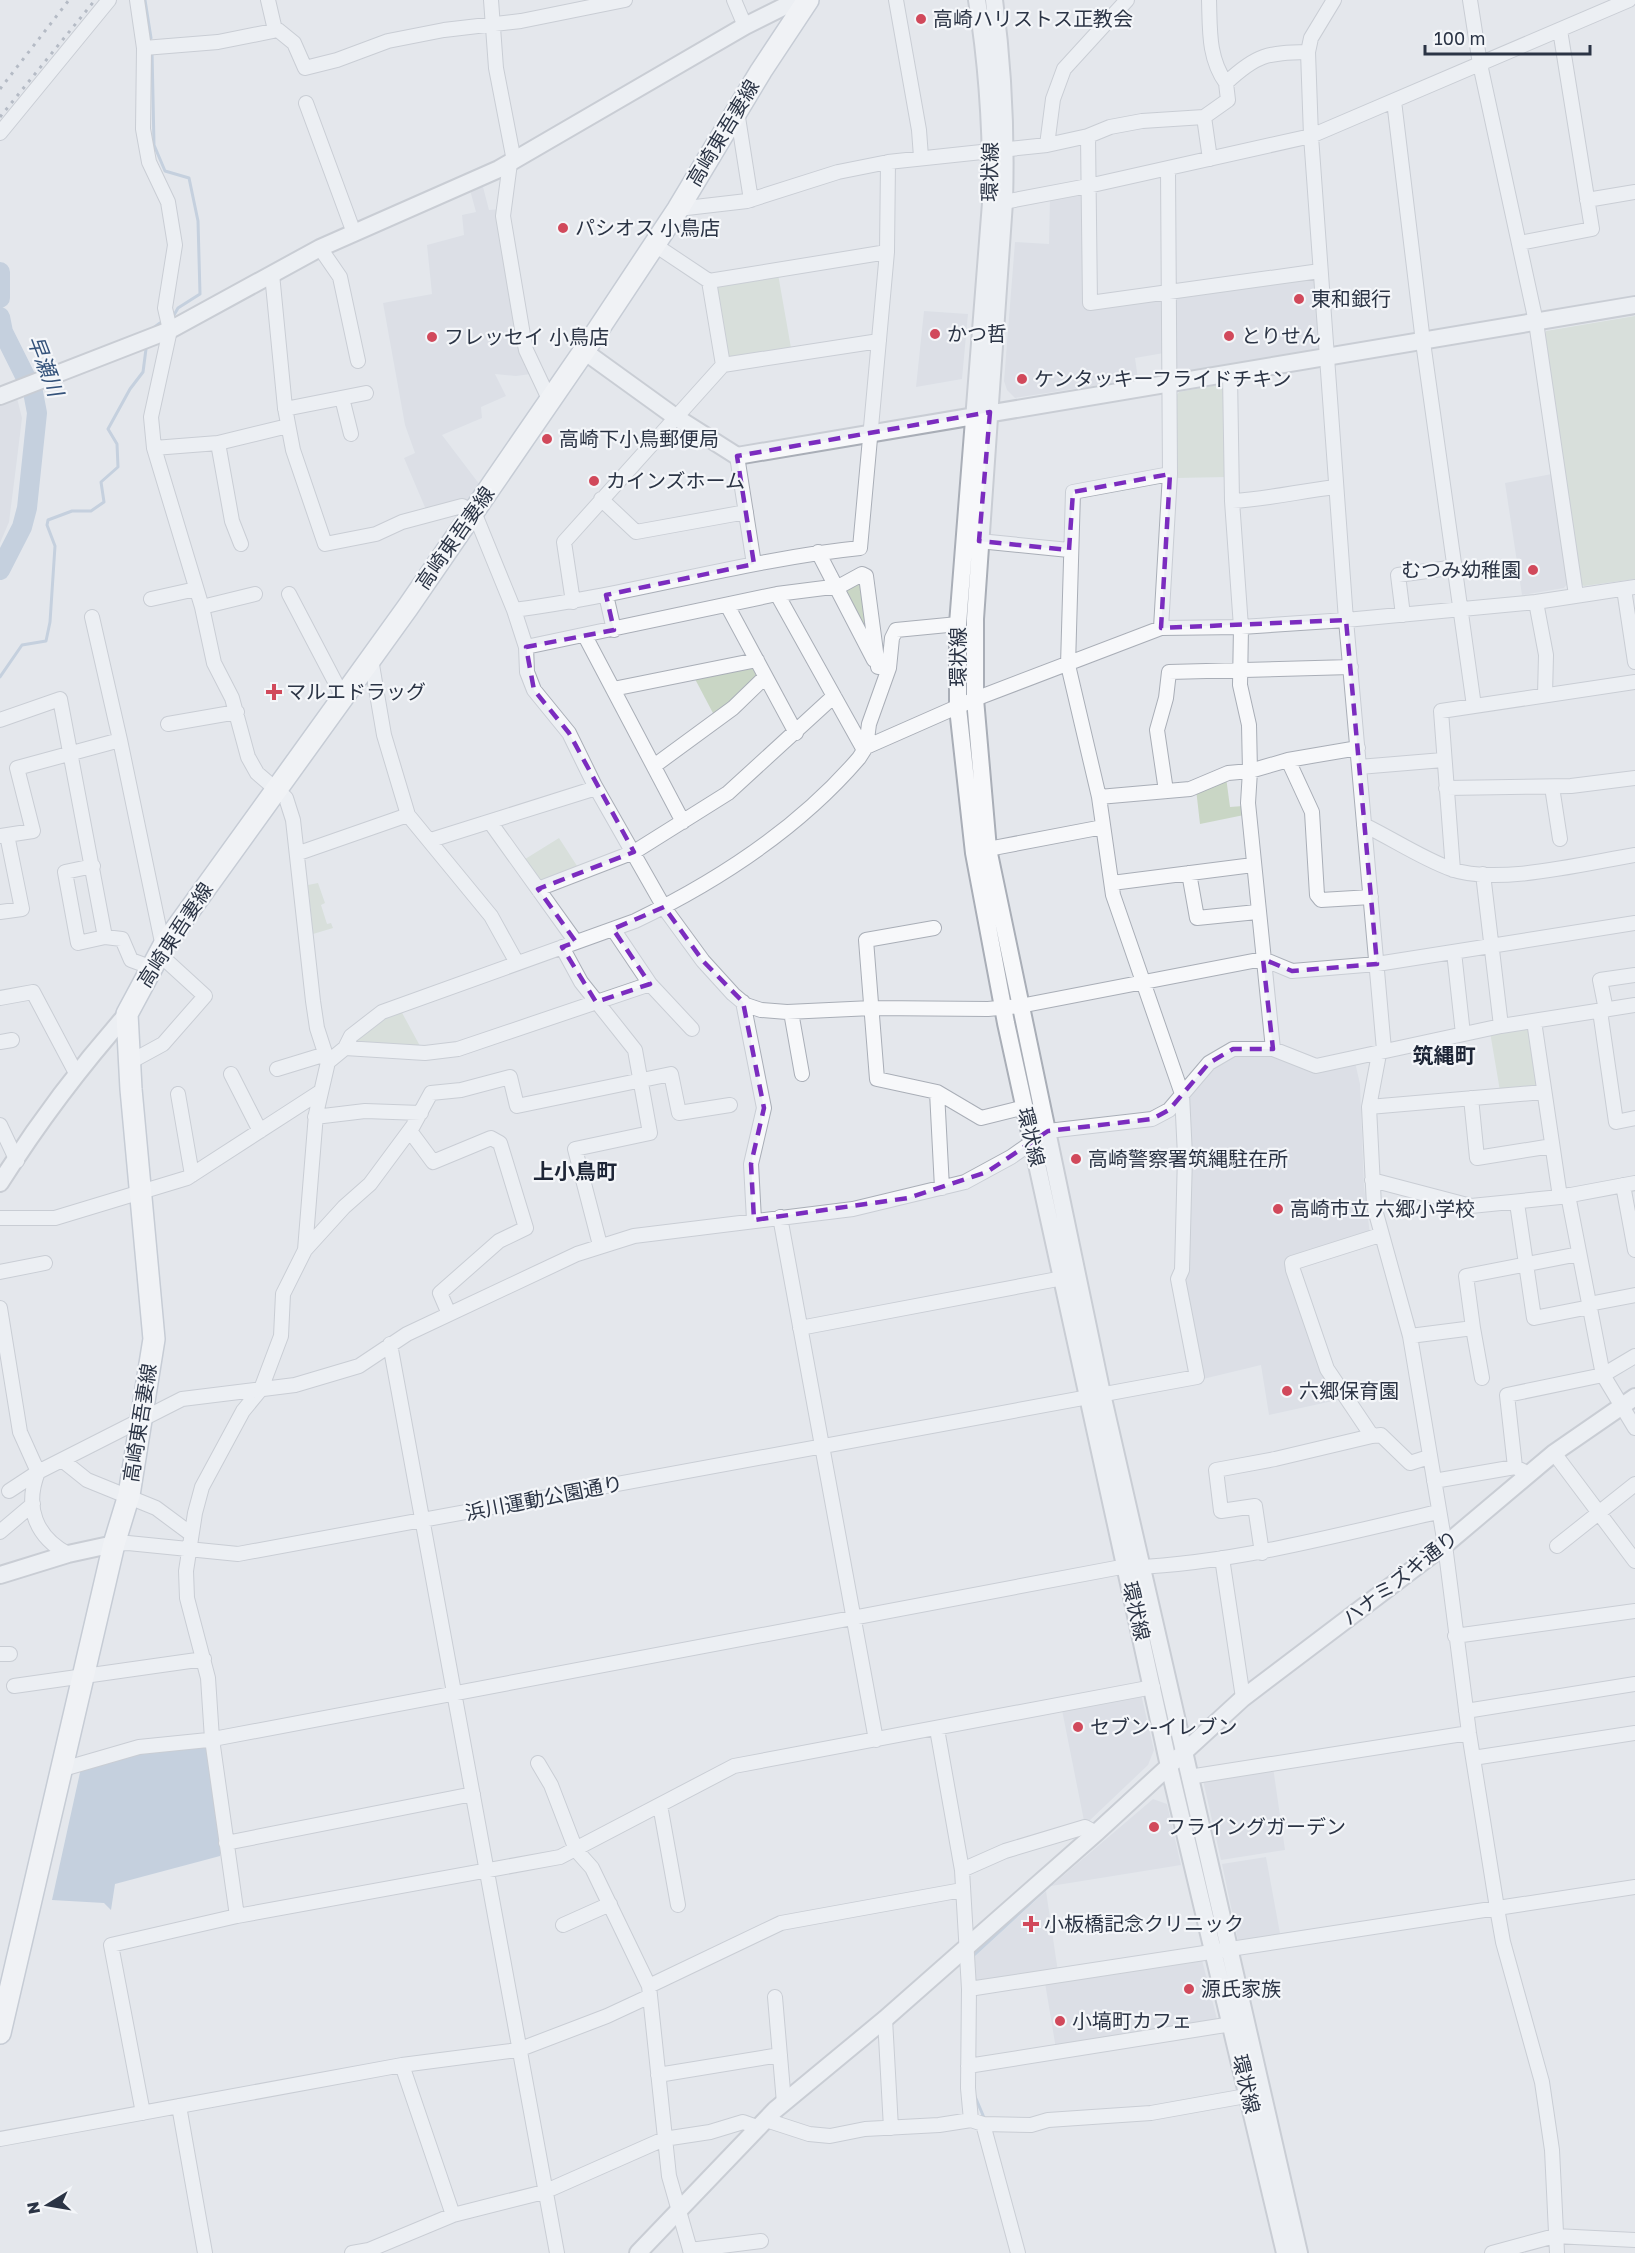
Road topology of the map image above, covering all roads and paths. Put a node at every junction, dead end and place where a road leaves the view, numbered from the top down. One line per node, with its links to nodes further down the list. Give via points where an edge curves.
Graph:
1 (109, 0): 31 (street)
2 (137, 0): 23 (street)
3 (268, 0): 21 (street)
4 (491, 0): 19 (street)
5 (549, 0): 18 (street)
6 (625, 0): 18 (street)
7 (734, 0): 20 (street)
8 (797, 0): 20 (street)
9 (808, 0): 29 (main road, 高崎東吾妻線)
10 (896, 0): 36 (street, via 920,130)
11 (977, 0): 35 (street, 環状線)
12 (994, 0): 35 (street, 環状線)
13 (1126, 0): 34 (street, via 1064,69 1053,99)
14 (1209, 0): 26 (street, via 1210,43)
15 (1334, 0): 24 (street, via 1311,38)
16 (1470, 0): 25 (street)
17 (1629, 0): 22 (street)
18 (552, 15): 19 (street)
19 (492, 23): 21 (street, via 388,41 305,68 287,34); 38 (street)
20 (745, 26): 38 (street)
21 (275, 30): 23 (street, via 218,42)
22 (1560, 30): 25 (street); 44 (street)
23 (144, 48): 58 (street, via 143,129 149,162 168,201 175,245 165,308)
24 (1308, 52): 26 (street, via 1272,53 1247,63); 33 (street)
25 (1480, 64): 27 (street); 48 (street)
26 (1226, 83): 30 (street, via 1228,100)
27 (1394, 101): 33 (street); 60 (street)
28 (306, 103): 47 (street)
29 (737, 111): 43 (street); 46 (main road, 高崎東吾妻線)
30 (1204, 117): 32 (street, via 1142,121); 37 (street)
31 (0, 133)
32 (1088, 136): 34 (street); 41 (street)
33 (1311, 136): 37 (street); 52 (street)
34 (1047, 145): 35 (street)
35 (999, 150): 36 (street); 45 (street, 環状線); 73 (street, 環状線)
36 (921, 157): 39 (street)
37 (1210, 159): 40 (street)
38 (512, 162): 47 (street); 70 (street, via 503,216 526,350)
39 (888, 162): 43 (street, via 838,172); 51 (street)
40 (1168, 169): 41 (street); 55 (street)
41 (1088, 186): 45 (street); 55 (street, via 1090,303)
42 (1635, 192): 44 (street)
43 (751, 200): 46 (street)
44 (1587, 200): 48 (street, via 1592,230)
45 (1004, 202): 72 (street, 環状線)
46 (678, 209): 49 (main road, 高崎東吾妻線)
47 (354, 233): 50 (street)
48 (1520, 243): 57 (street)
49 (655, 245): 54 (street); 61 (main road, 高崎東吾妻線)
50 (320, 248): 53 (street); 63 (street, via 340,278)
51 (887, 252): 54 (street); 59 (street)
52 (1320, 271): 55 (street); 62 (street)
53 (272, 274): 58 (street); 71 (street)
54 (709, 281): 64 (street)
55 (1170, 292): 66 (street)
56 (1635, 305): 57 (street)
57 (1536, 322): 60 (street); 100 (street)
58 (170, 330): 68 (street); 79 (street, via 151,417)
59 (879, 341): 64 (street); 77 (street)
60 (1423, 342): 62 (street); 92 (street)
61 (584, 351): 70 (main road, 高崎東吾妻線); 74 (street)
62 (1326, 358): 65 (street); 82 (street)
63 (358, 362)
64 (723, 365): 74 (street)
65 (1230, 374): 66 (street); 84 (street)
66 (1169, 385): 72 (street); 81 (street)
67 (366, 393): 69 (street)
68 (0, 396)
69 (342, 398): 71 (street); 76 (street)
70 (550, 401): 85 (main road, 高崎東吾妻線)
71 (285, 410): 75 (street)
72 (990, 412): 73 (street); 87 (street, 環状線)
73 (973, 415): 77 (street); 111 (street, 環状線)
74 (674, 417): 80 (street); 83 (street)
75 (288, 426): 78 (street); 85 (street, via 326,544 376,534 402,522 462,506)
76 (351, 434)
77 (871, 435): 80 (street); 90 (street, via 860,548)
78 (218, 443): 79 (street); 88 (street, via 232,521)
79 (154, 448): 95 (street)
80 (737, 456): 86 (street)
81 (1170, 474): 89 (street, via 1073,492); 113 (street)
82 (1336, 487): 84 (street); 110 (street)
83 (601, 499): 86 (street, via 636,532); 102 (street, via 564,542)
84 (1232, 501): 112 (street)
85 (474, 512): 106 (street); 117 (main road, 高崎東吾妻線)
86 (746, 512): 91 (street)
87 (979, 541): 89 (street); 131 (street, 環状線)
88 (241, 544)
89 (1069, 550): 120 (street)
90 (818, 552): 91 (street); 93 (street)
91 (754, 564): 99 (street)
92 (1456, 567): 107 (street); 108 (street, via 1398,575)
93 (834, 586): 98 (street); 121 (street); 121 (street, via 862,574 866,576)
94 (1630, 588): 100 (street); 119 (street)
95 (196, 589): 101 (street); 105 (street)
96 (255, 594): 105 (street)
97 (289, 594): 130 (street)
98 (777, 594): 104 (street); 129 (street)
99 (606, 595): 102 (street); 114 (street)
100 (1576, 595): 103 (street)
101 (151, 599)
102 (573, 602): 106 (street)
103 (1536, 602): 107 (street); 128 (street, via 1546,655)
104 (727, 605): 114 (street); 118 (street)
105 (202, 607): 134 (street, via 214,663)
106 (514, 610): 116 (street)
107 (1462, 610): 108 (street); 132 (street)
108 (1402, 615): 110 (street)
109 (92, 617): 138 (street)
110 (1346, 620): 112 (street); 122 (street)
111 (958, 624): 126 (street, via 896,630); 133 (street, 環状線)
112 (1241, 627): 113 (street); 123 (street)
113 (1161, 628): 120 (street)
114 (614, 630): 115 (street)
115 (585, 636): 116 (street); 127 (street)
116 (526, 646): 149 (street, via 527,672 534,690 569,733)
117 (370, 659): 130 (main road, 高崎東吾妻線); 154 (street, via 384,735)
118 (757, 660): 124 (street); 127 (street)
119 (1635, 662)
120 (1068, 665): 131 (street); 153 (street)
121 (878, 667): 126 (street)
122 (1350, 668): 123 (street); 139 (street)
123 (1240, 670): 146 (street, via 1249,724); 152 (street, via 1169,672 1157,730)
124 (765, 677): 137 (street); 144 (street, via 733,708)
125 (1635, 682): 128 (street)
126 (883, 684): 140 (street)
127 (613, 689): 144 (street)
128 (1545, 695): 132 (street)
129 (834, 696): 137 (street); 140 (street)
130 (343, 697): 151 (main road, 高崎東吾妻線)
131 (975, 699): 133 (street); 162 (street, 環状線)
132 (1474, 706): 143 (street, via 1441,711)
133 (958, 708): 140 (street); 198 (street, 環状線, via 974,853)
134 (237, 712): 136 (street); 151 (street, via 248,757)
135 (0, 720): 141 (street, via 60,699)
136 (168, 724)
137 (796, 732): 156 (street, via 728,793)
138 (120, 740): 141 (street); 185 (street)
139 (1358, 748): 142 (street); 145 (street)
140 (865, 749): 174 (street, via 844,776 764,846)
141 (71, 752): 159 (street, via 17,768 33,831); 167 (street)
142 (1288, 760): 146 (street); 173 (street, via 1312,812 1317,895 1321,900)
143 (1443, 760): 145 (street); 150 (street)
144 (654, 766): 156 (street)
145 (1359, 767): 157 (street)
146 (1250, 771): 152 (street, via 1228,773 1190,789); 166 (street, via 1248,803)
147 (1635, 778): 148 (street)
148 (1552, 787): 150 (street); 160 (street)
149 (596, 788): 155 (street); 163 (street)
150 (1446, 788): 168 (street)
151 (274, 790): 164 (street, via 286,798); 185 (main road, 高崎東吾妻線)
152 (1166, 791): 153 (street)
153 (1099, 797): 158 (street)
154 (408, 815): 161 (street); 164 (street)
155 (489, 822): 161 (street); 172 (street)
156 (683, 822): 163 (street)
157 (1364, 825): 168 (street); 173 (street)
158 (1103, 827): 162 (street); 171 (street)
159 (4, 835): 175 (street, via 22,909)
160 (1560, 839)
161 (431, 840): 187 (street, via 491,916)
162 (988, 849): 196 (street, 環状線)
163 (634, 852): 172 (street); 174 (street)
164 (298, 853): 209 (street, via 313,1001)
165 (1635, 855): 170 (street, via 1524,873)
166 (1253, 865): 169 (street); 176 (street)
167 (93, 866): 180 (street); 180 (street, via 65,872 78,943)
168 (1453, 870): 170 (street)
169 (1189, 873): 171 (street); 176 (street, via 1197,918)
170 (1483, 874): 182 (street)
171 (1112, 883): 191 (street)
172 (538, 889): 181 (street)
173 (1371, 897): 188 (street)
174 (664, 907): 179 (street); 194 (street, via 703,961)
175 (0, 912)
176 (1257, 912): 186 (street)
177 (1635, 923): 182 (street)
178 (934, 928): 197 (street, via 866,940)
179 (613, 929): 181 (street); 190 (street)
180 (105, 937): 185 (street, via 122,939 131,960)
181 (576, 942): 183 (street)
182 (1492, 946): 184 (street); 203 (street)
183 (562, 947): 187 (street); 193 (street)
184 (1454, 952): 188 (street); 205 (street)
185 (157, 956): 201 (main road, 高崎東吾妻線); 210 (street, via 205,996 163,1044)
186 (1263, 959): 188 (street, via 1292,971); 191 (street); 207 (street)
187 (517, 963): 206 (street, via 382,1012 351,1036)
188 (1377, 964): 208 (street)
189 (1635, 975): 199 (street, via 1600,980)
190 (650, 984): 193 (street); 204 (street)
191 (1142, 984): 196 (street); 220 (street)
192 (0, 998): 214 (street, via 33,992)
193 (596, 1002): 206 (street, via 458,1049 425,1053); 215 (street, via 635,1050)
194 (743, 1002): 200 (street, via 761,1010); 245 (street, via 764,1108 752,1164)
195 (1635, 1005): 199 (street)
196 (1020, 1006): 198 (street); 231 (street, 環状線)
197 (872, 1008): 198 (street); 200 (street); 217 (street, via 878,1079)
198 (1003, 1008): 232 (street, 環状線)
199 (1603, 1010): 202 (street); 227 (street, via 1616,1122)
200 (791, 1012): 213 (street)
201 (127, 1014): 210 (main road, 高崎東吾妻線); 214 (street)
202 (1534, 1021): 203 (street); 218 (street)
203 (1501, 1026): 205 (street)
204 (692, 1029)
205 (1463, 1034): 208 (street)
206 (345, 1048): 209 (street)
207 (1273, 1049): 208 (street, via 1316,1066); 220 (street, via 1233,1049 1209,1063)
208 (1382, 1052): 223 (street)
209 (327, 1058): 211 (street); 216 (street)
210 (130, 1062): 240 (main road, 高崎東吾妻線)
211 (277, 1069)
212 (231, 1074): 229 (street)
213 (802, 1074)
214 (77, 1075): 234 (street, via 42,1118)
215 (643, 1080): 222 (street, via 672,1074 679,1113); 225 (street, via 517,1106 510,1077 461,1090 431,1093); 247 (street, via 650,1133 575,1149)
216 (320, 1092): 226 (street); 229 (street)
217 (937, 1092): 224 (street, via 981,1118); 239 (street)
218 (1545, 1092): 221 (street); 233 (street)
219 (178, 1094): 235 (street)
220 (1182, 1094): 231 (street, via 1169,1110 1152,1119); 267 (street, 浜川運動公園通り, via 1185,1156 1182,1270 1178,1279 1197,1377)
221 (1471, 1098): 223 (street); 233 (street, via 1477,1158)
222 (730, 1105)
223 (1369, 1107): 236 (street)
224 (1017, 1109)
225 (421, 1113): 226 (street, via 364,1111); 230 (street)
226 (315, 1117): 248 (street)
227 (1635, 1118)
228 (0, 1125): 234 (street)
229 (260, 1131): 235 (street)
230 (410, 1131): 248 (street, via 370,1184); 258 (street, via 433,1162 491,1138 500,1143 526,1228 499,1241 440,1293)
231 (1048, 1131): 232 (street); 267 (street, 環状線)
232 (1032, 1142): 239 (street, via 987,1172); 254 (street, 環状線)
233 (1552, 1146): 241 (street)
234 (17, 1161): 237 (street)
235 (192, 1175): 240 (street)
236 (1372, 1180): 242 (street, via 1471,1206); 246 (street)
237 (0, 1183)
238 (1629, 1184): 241 (street); 249 (street)
239 (942, 1188): 243 (street, via 854,1209)
240 (141, 1191): 244 (street, via 55,1218); 270 (main road, 高崎東吾妻線, via 154,1339)
241 (1564, 1196): 242 (street); 250 (street)
242 (1517, 1203): 252 (street)
243 (780, 1217): 245 (street); 259 (street)
244 (0, 1218)
245 (754, 1220): 247 (street, via 634,1236)
246 (1380, 1235): 261 (street); 272 (street, via 1292,1263 1327,1369)
247 (600, 1245): 258 (street)
248 (305, 1250): 266 (street, via 283,1294 281,1336)
249 (1635, 1250)
250 (1579, 1254): 252 (street); 256 (street)
251 (45, 1263): 253 (street)
252 (1524, 1264): 256 (street, via 1534,1318); 260 (street, via 1466,1276)
253 (0, 1272)
254 (1063, 1278): 259 (street); 267 (street, 環状線)
255 (1635, 1295): 256 (street)
256 (1589, 1306): 264 (street)
257 (0, 1308): 278 (street, via 20,1432)
258 (449, 1314): 262 (street)
259 (800, 1328): 273 (street)
260 (1473, 1328): 261 (street); 265 (street)
261 (1410, 1336): 275 (street)
262 (390, 1344): 266 (street, via 359,1366 295,1385); 286 (street)
263 (1635, 1356): 264 (street)
264 (1602, 1375): 269 (street); 277 (street, via 1507,1395)
265 (1482, 1378)
266 (261, 1389): 270 (street, via 182,1399); 288 (street, via 243,1411 202,1487)
267 (1096, 1395): 273 (street, 浜川運動公園通り); 297 (street, 環状線)
268 (1635, 1397): 269 (street, ハナミズキ通り)
269 (1620, 1407): 271 (street); 274 (street, ハナミズキ通り)
270 (141, 1418): 276 (street); 282 (main road, 高崎東吾妻線)
271 (1635, 1428)
272 (1372, 1436): 275 (street, via 1381,1434 1410,1463); 293 (street, via 1216,1470 1221,1510 1255,1506)
273 (822, 1446): 286 (street, 浜川運動公園通り); 300 (street)
274 (1554, 1453): 277 (street, ハナミズキ通り); 285 (street)
275 (1429, 1457): 279 (street)
276 (62, 1460): 278 (street); 282 (street, via 87,1480)
277 (1522, 1470): 279 (street); 290 (street, ハナミズキ通り)
278 (38, 1472): 281 (street); 283 (street)
279 (1434, 1480): 284 (street)
280 (1635, 1484): 285 (street)
281 (9, 1491)
282 (129, 1495): 288 (street, via 156,1508); 289 (main road, 高崎東吾妻線)
283 (33, 1504): 287 (street); 294 (street, via 43,1536)
284 (1438, 1512): 290 (street); 293 (street)
285 (1600, 1512): 291 (street); 296 (street)
286 (422, 1521): 292 (street, 浜川運動公園通り, via 238,1554); 307 (street)
287 (0, 1532)
288 (191, 1534): 292 (street)
289 (114, 1544): 292 (street, 浜川運動公園通り); 294 (street, 浜川運動公園通り); 303 (main road, 高崎東吾妻線)
290 (1444, 1545): 301 (street); 308 (street, ハナミズキ通り)
291 (1557, 1545)
292 (189, 1550): 302 (street, via 187,1598)
293 (1262, 1553): 295 (street)
294 (68, 1554): 298 (street, 浜川運動公園通り)
295 (1222, 1558): 297 (street); 308 (street)
296 (1635, 1561)
297 (1134, 1568): 300 (street); 306 (street, 環状線); 315 (street, 環状線)
298 (0, 1575)
299 (1635, 1611): 301 (street)
300 (853, 1618): 307 (street); 314 (street)
301 (1455, 1636): 309 (street)
302 (204, 1659): 303 (street); 313 (street)
303 (84, 1678): 305 (street); 319 (main road, 高崎東吾妻線)
304 (1635, 1684): 309 (street)
305 (14, 1686)
306 (1153, 1687): 310 (street); 318 (street, 環状線)
307 (455, 1692): 313 (street); 321 (street)
308 (1243, 1698): 315 (street, ハナミズキ通り)
309 (1466, 1711): 311 (street)
310 (938, 1729): 314 (street); 326 (street)
311 (1469, 1733): 316 (street); 320 (street)
312 (1635, 1733): 316 (street)
313 (212, 1739): 319 (street, via 139,1747); 324 (street)
314 (876, 1740): 322 (street, via 734,1766)
315 (1184, 1752): 318 (street, ハナミズキ通り); 320 (street, 環状線)
316 (1473, 1758): 332 (street)
317 (538, 1763): 325 (street, via 551,1785)
318 (1169, 1766): 323 (street, ハナミズキ通り); 336 (street, 環状線)
319 (63, 1769): 342 (main road, 高崎東吾妻線)
320 (1189, 1777): 336 (street, 環状線)
321 (473, 1794): 324 (street); 327 (street)
322 (660, 1805): 325 (street); 331 (street)
323 (1096, 1833): 326 (street, via 1085,1827 1005,1851); 335 (street, ハナミズキ通り)
324 (226, 1843): 333 (street)
325 (576, 1850): 327 (street, via 560,1857); 330 (street, via 592,1868)
326 (962, 1870): 329 (street)
327 (486, 1872): 333 (street); 343 (street)
328 (1635, 1887): 332 (street)
329 (963, 1890): 335 (street); 338 (street, via 781,1923)
330 (610, 1904): 334 (street); 338 (street)
331 (678, 1905)
332 (1497, 1908): 336 (street); 360 (street, via 1542,2082 1552,2150)
333 (237, 1916): 351 (street, via 111,1945)
334 (563, 1925)
335 (967, 1947): 337 (street); 340 (street, ハナミズキ通り)
336 (1220, 1951): 337 (street); 341 (street, 環状線); 348 (street, 環状線)
337 (969, 1989): 346 (street)
338 (650, 1991): 343 (street, via 608,2016); 347 (street)
339 (775, 1997): 344 (street)
340 (885, 2019): 349 (street, ハナミズキ通り); 354 (street)
341 (1232, 2024): 346 (street); 348 (street, 環状線)
342 (0, 2032)
343 (518, 2050): 345 (street); 357 (street)
344 (780, 2055): 347 (street); 349 (street)
345 (402, 2065): 350 (street); 359 (street)
346 (968, 2066): 352 (street)
347 (658, 2075): 356 (street)
348 (1255, 2094): 352 (street, via 1151,2113 1048,2120 1031,2125); 369 (street, 環状線); 370 (street, 環状線)
349 (783, 2103): 353 (street, ハナミズキ通り)
350 (179, 2106): 351 (street); 364 (street)
351 (143, 2113): 355 (street)
352 (977, 2122): 354 (street); 368 (street)
353 (762, 2123): 354 (street, via 830,2136); 356 (street, via 743,2122); 358 (street, ハナミズキ通り)
354 (891, 2128)
355 (0, 2139)
356 (664, 2139): 357 (street); 358 (street)
357 (544, 2192): 359 (street); 366 (street)
358 (679, 2210): 363 (street); 367 (street, ハナミズキ通り)
359 (453, 2215): 365 (street, via 369,2250)
360 (1555, 2236): 361 (street); 371 (street); 372 (street)
361 (1635, 2240)
362 (761, 2241): 363 (street)
363 (690, 2252)
364 (205, 2253)
365 (352, 2253)
366 (557, 2253)
367 (638, 2253)
368 (1018, 2253)
369 (1286, 2253)
370 (1299, 2253)
371 (1492, 2253)
372 (1557, 2253)

